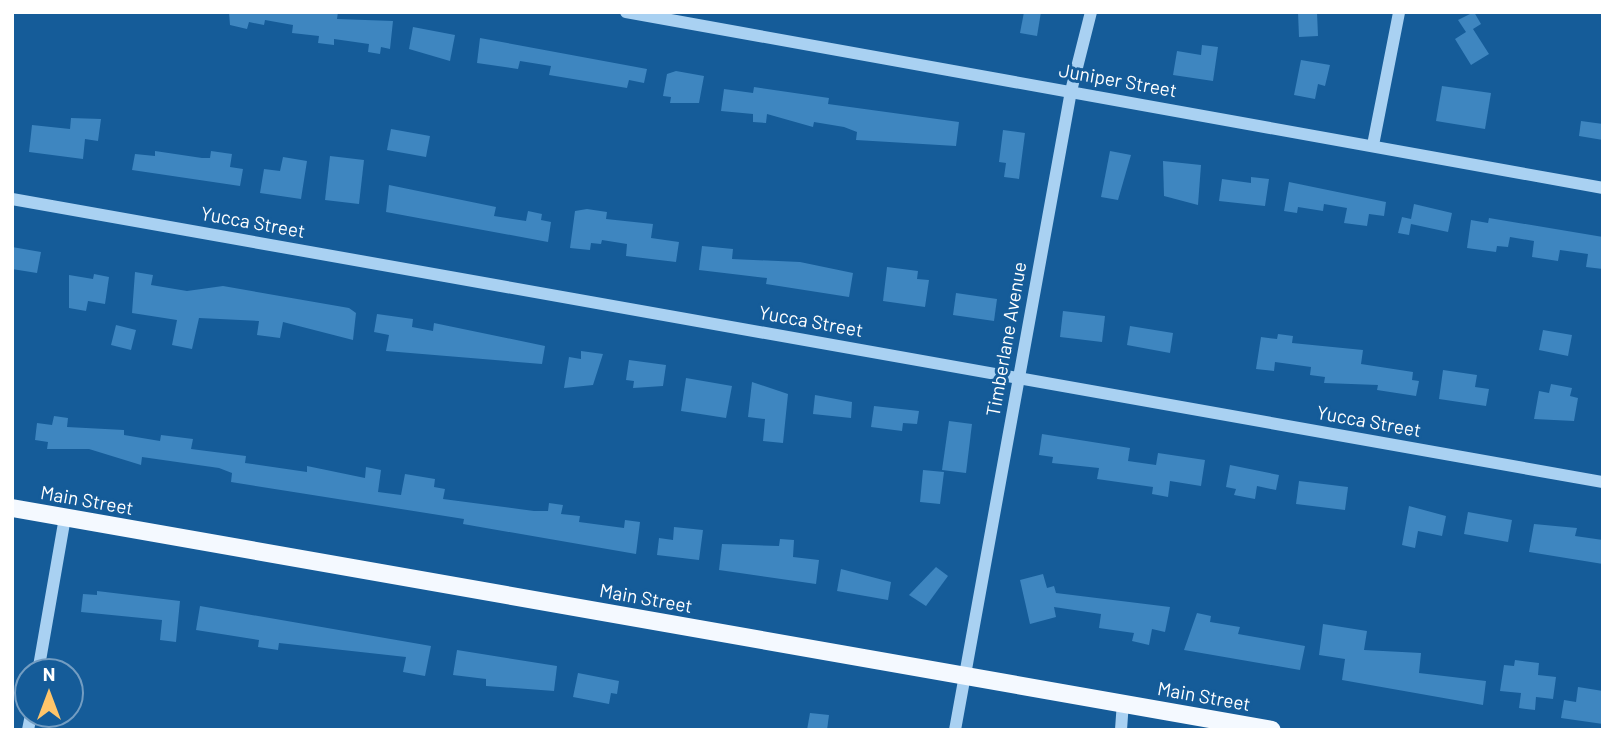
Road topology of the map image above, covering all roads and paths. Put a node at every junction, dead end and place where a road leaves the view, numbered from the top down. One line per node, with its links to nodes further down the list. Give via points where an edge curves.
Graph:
1 (626, 12): 4 (street, Juniper Street)
2 (1091, 12): 4 (street, Timberlane Avenue)
3 (1399, 12): 5 (street)
4 (1071, 91): 5 (street, Juniper Street); 8 (street, Timberlane Avenue)
5 (1373, 145): 6 (street, Juniper Street)
6 (1603, 188)
7 (12, 199): 8 (street, Yucca Street)
8 (1018, 378): 9 (street, Yucca Street); 13 (street, Timberlane Avenue)
9 (1603, 482)
10 (12, 508): 11 (main road, Main Street)
11 (65, 517): 12 (street); 13 (main road, Main Street)
12 (40, 658)
13 (965, 675): 14 (main road, Main Street); 16 (street, Timberlane Avenue)
14 (1123, 703): 15 (main road, Main Street); 17 (street)
15 (1237, 727): 18 (main road, Main Street)
16 (955, 730)
17 (1121, 730)
18 (1272, 730)

